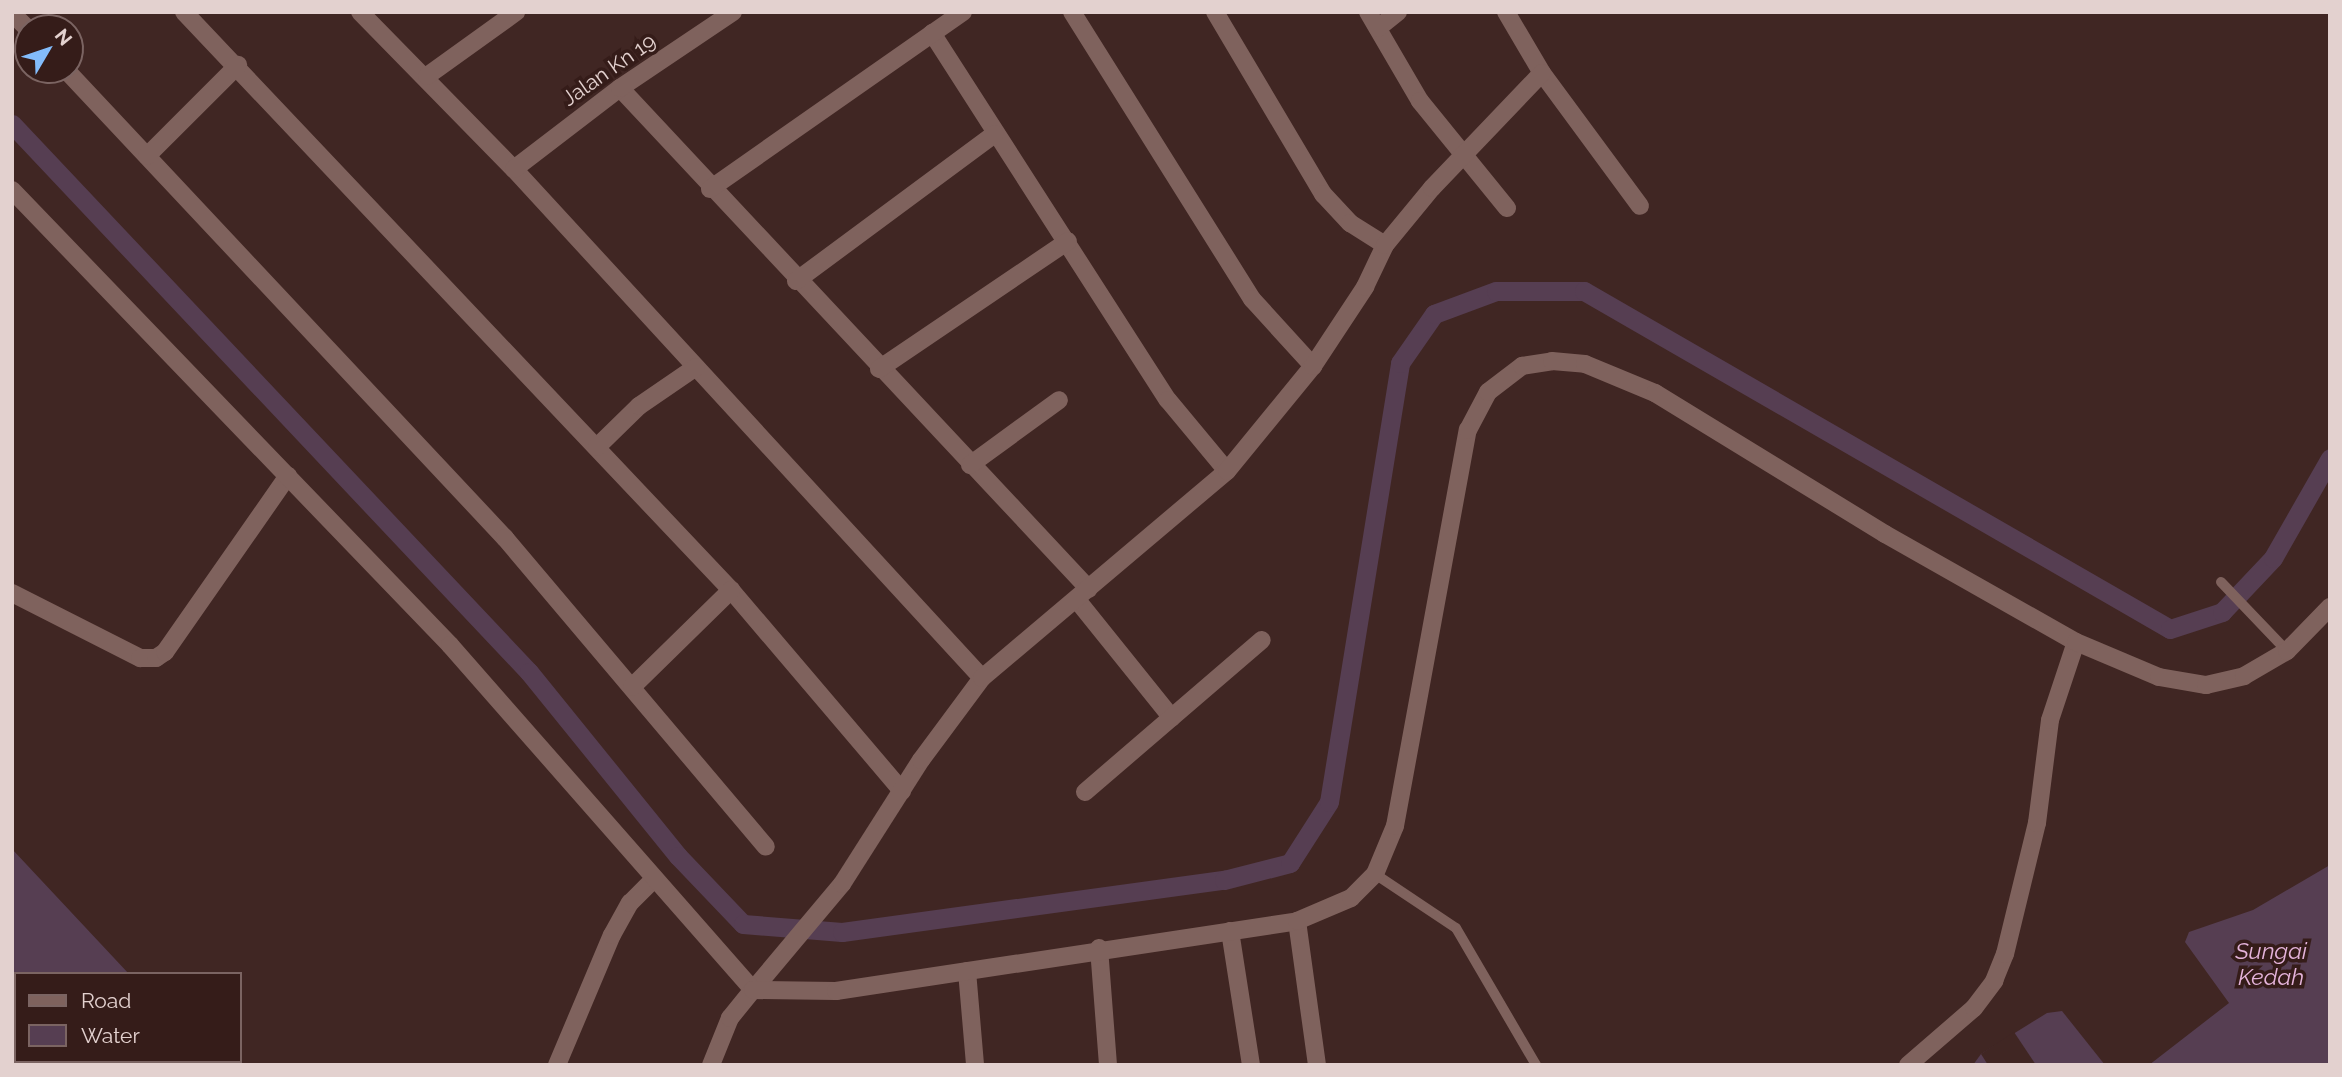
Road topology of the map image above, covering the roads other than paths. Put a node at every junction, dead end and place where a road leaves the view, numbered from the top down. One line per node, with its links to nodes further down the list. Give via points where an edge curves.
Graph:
1 (184, 12): 13 (street)
2 (360, 12): 15 (street)
3 (516, 12): 15 (street)
4 (733, 12): 17 (street, Jalan Kn 19)
5 (963, 12): 12 (street)
6 (1072, 12): 29 (street, via 1252,299)
7 (1215, 12): 27 (street, via 1323,194 1350,223)
8 (1368, 12): 11 (street)
9 (1398, 12): 11 (street)
10 (1506, 12): 14 (street)
11 (1378, 28): 19 (street, via 1420,101)
12 (932, 33): 18 (street); 22 (street)
13 (238, 65): 20 (street); 33 (street, via 328,167)
14 (1542, 73): 19 (street); 24 (street)
15 (427, 76): 21 (street)
16 (79, 84): 20 (street)
17 (620, 88): 21 (street, Jalan Kn 19); 22 (street)
18 (995, 134): 26 (street); 28 (street)
19 (1462, 155): 25 (street); 27 (street)
20 (147, 156): 46 (street, via 470,500)
21 (514, 169): 30 (street)
22 (710, 189): 28 (street)
23 (13, 193): 36 (street)
24 (1640, 206)
25 (1507, 208)
26 (1068, 242): 31 (street); 35 (street, via 1168,400)
27 (1385, 246): 29 (street, via 1365,287)
28 (796, 281): 31 (street)
29 (1313, 366): 35 (street)
30 (696, 367): 33 (street, via 639,406); 45 (street)
31 (879, 369): 34 (street)
32 (1059, 400): 34 (street)
33 (597, 447): 38 (street)
34 (970, 465): 40 (street)
35 (1227, 471): 40 (street)
36 (288, 476): 39 (street, via 156,658 140,658); 52 (street, via 450,645)
37 (2221, 582): 44 (lane)
38 (731, 590): 46 (street); 48 (street)
39 (12, 593)
40 (1083, 594): 45 (street); 47 (street)
41 (2330, 607): 44 (street)
42 (1262, 640): 47 (street)
43 (2076, 642): 44 (street, via 2145,673 2197,684 2244,676); 51 (street, via 1885,534 1655,393 1578,363 1552,361 1512,370 1476,409 1459,462 1395,826); 65 (street, via 2050,720 2037,823 2005,954 1994,981 1974,1008)
44 (2287, 651)
45 (982, 678): 48 (street)
46 (632, 687): 50 (street)
47 (1172, 718): 49 (street)
48 (902, 791): 57 (street, via 842,884)
49 (1085, 792)
50 (766, 848)
51 (1375, 874): 53 (street, via 1351,898); 64 (lane, via 1456,928)
52 (653, 880): 57 (street); 59 (street, via 630,903 612,935)
53 (1297, 921): 54 (street); 63 (street)
54 (1230, 931): 55 (street); 62 (street)
55 (1099, 948): 56 (street); 61 (street)
56 (967, 971): 57 (street, via 836,991); 60 (street)
57 (753, 990): 58 (street, via 730,1018)
58 (712, 1063)
59 (557, 1065)
60 (975, 1065)
61 (1108, 1065)
62 (1251, 1065)
63 (1317, 1065)
64 (1536, 1065)
65 (1908, 1065)

